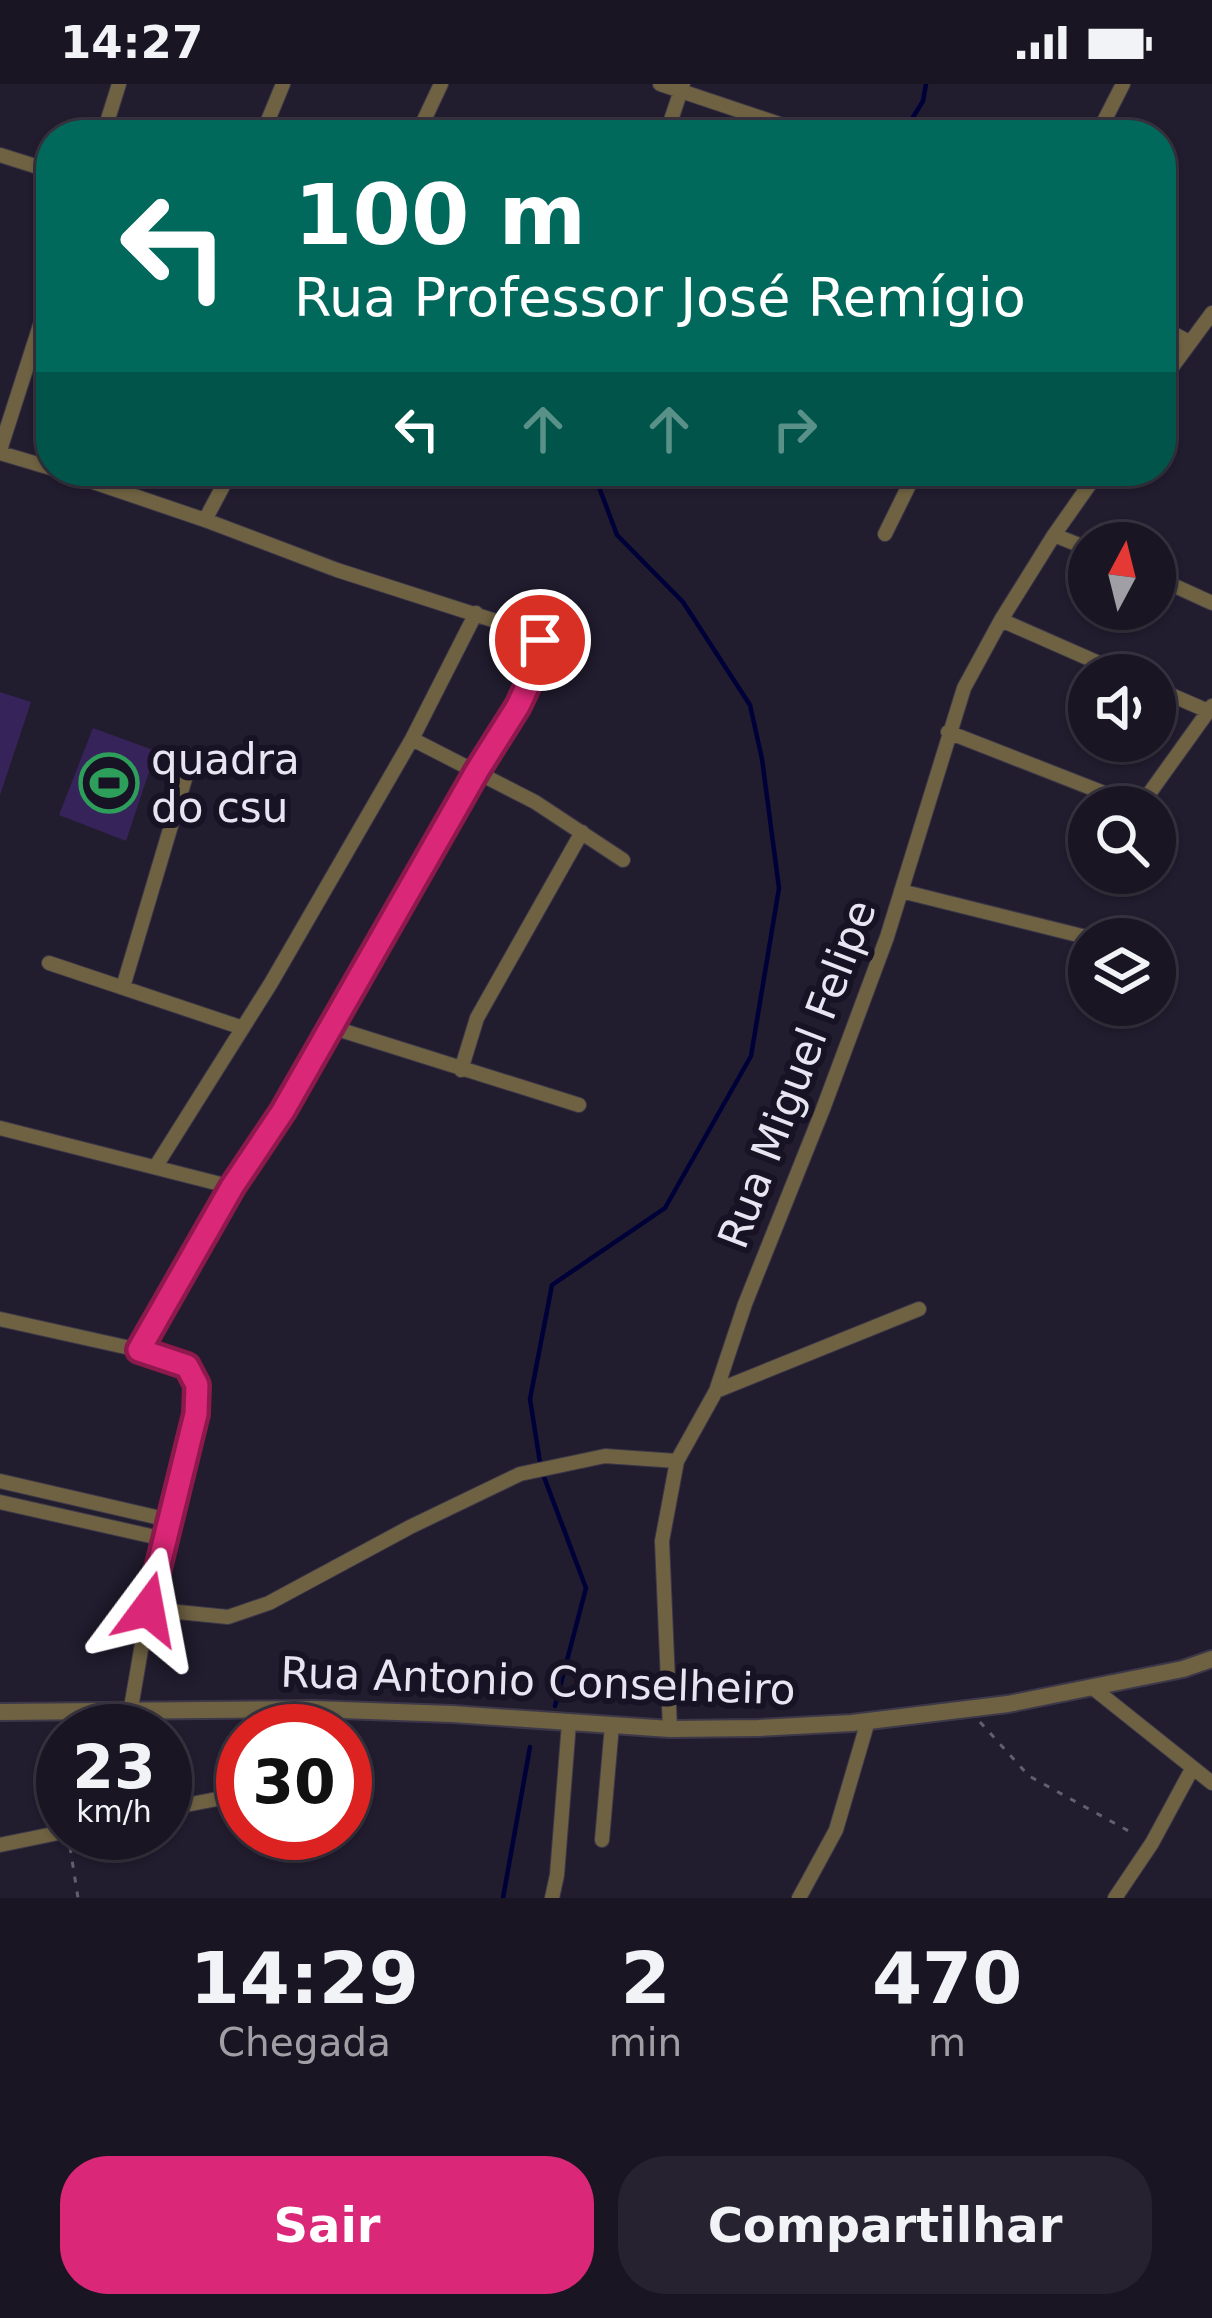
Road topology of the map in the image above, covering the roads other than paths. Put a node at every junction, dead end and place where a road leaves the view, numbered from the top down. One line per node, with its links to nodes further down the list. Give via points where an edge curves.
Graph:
1 (119, 84): 7 (street)
2 (284, 84): 8 (street)
3 (441, 84): 9 (street)
4 (660, 84): 6 (street)
5 (1123, 84): 12 (street)
6 (682, 87): 10 (street); 11 (street)
7 (108, 120)
8 (268, 120)
9 (425, 120)
10 (671, 120)
11 (771, 120)
12 (1105, 120)
13 (0, 155): 14 (street)
14 (36, 166)
15 (1212, 313): 18 (street)
16 (1176, 334): 18 (street)
17 (36, 338): 20 (street)
18 (1189, 341): 19 (street)
19 (1176, 360)
20 (0, 451): 21 (street)
21 (36, 463)
22 (123, 486): 26 (street)
23 (223, 486): 26 (street)
24 (909, 486): 27 (street)
25 (1088, 486): 28 (street, Rua Miguel Felipe)
26 (205, 520): 32 (street)
27 (885, 534)
28 (1054, 535): 29 (street); 33 (street, Rua Miguel Felipe)
29 (1068, 541)
30 (1176, 587): 31 (street)
31 (1212, 603)
32 (476, 613): 38 (street); 40 (street, via 533,633 541,645 518,706)
33 (1001, 620): 34 (street); 37 (street, Rua Miguel Felipe)
34 (1078, 654)
35 (1176, 696): 36 (street)
36 (1210, 708): 37 (street, via 1136,802)
37 (948, 732): 43 (street, Rua Miguel Felipe)
38 (412, 740): 40 (street); 48 (street)
39 (190, 762): 46 (street)
40 (477, 771): 41 (street); 47 (street)
41 (582, 832): 42 (street); 49 (street, via 477,1018)
42 (623, 860)
43 (902, 890): 44 (street); 57 (street, Rua Miguel Felipe)
44 (1068, 932)
45 (49, 963): 46 (street)
46 (123, 987): 48 (street)
47 (331, 1027): 49 (street); 53 (street)
48 (243, 1028): 52 (street)
49 (461, 1070): 50 (street)
50 (579, 1105)
51 (0, 1128): 52 (street)
52 (156, 1166): 53 (street)
53 (232, 1187): 56 (street)
54 (919, 1309): 57 (street)
55 (0, 1319): 56 (street)
56 (139, 1350): 61 (street, via 187,1366 197,1385)
57 (716, 1391): 58 (street, Rua Miguel Felipe)
58 (677, 1461): 63 (street, via 605,1456 520,1474 247,1611); 73 (street, Rua Miguel Felipe, via 662,1541)
59 (0, 1480): 61 (street)
60 (0, 1502): 62 (street)
61 (169, 1520): 62 (street)
62 (164, 1539): 63 (street)
63 (148, 1609): 66 (street)
64 (1212, 1659): 65 (street, Rua Antonio Conselheiro)
65 (1093, 1688): 70 (street, Rua Antonio Conselheiro); 74 (street)
66 (131, 1704)
67 (0, 1712): 69 (street, Rua Antonio Conselheiro)
68 (372, 1712): 71 (street, Rua Antonio Conselheiro)
69 (36, 1715)
70 (868, 1721): 73 (street, Rua Antonio Conselheiro); 80 (street, via 836,1830)
71 (569, 1723): 72 (street, Rua Antonio Conselheiro); 79 (street)
72 (612, 1725): 73 (street, Rua Antonio Conselheiro); 77 (street)
73 (670, 1729)
74 (1192, 1768): 75 (street); 81 (street)
75 (1212, 1784)
76 (36, 1838): 78 (street)
77 (602, 1840)
78 (0, 1845)
79 (552, 1898)
80 (800, 1898)
81 (1115, 1898)

